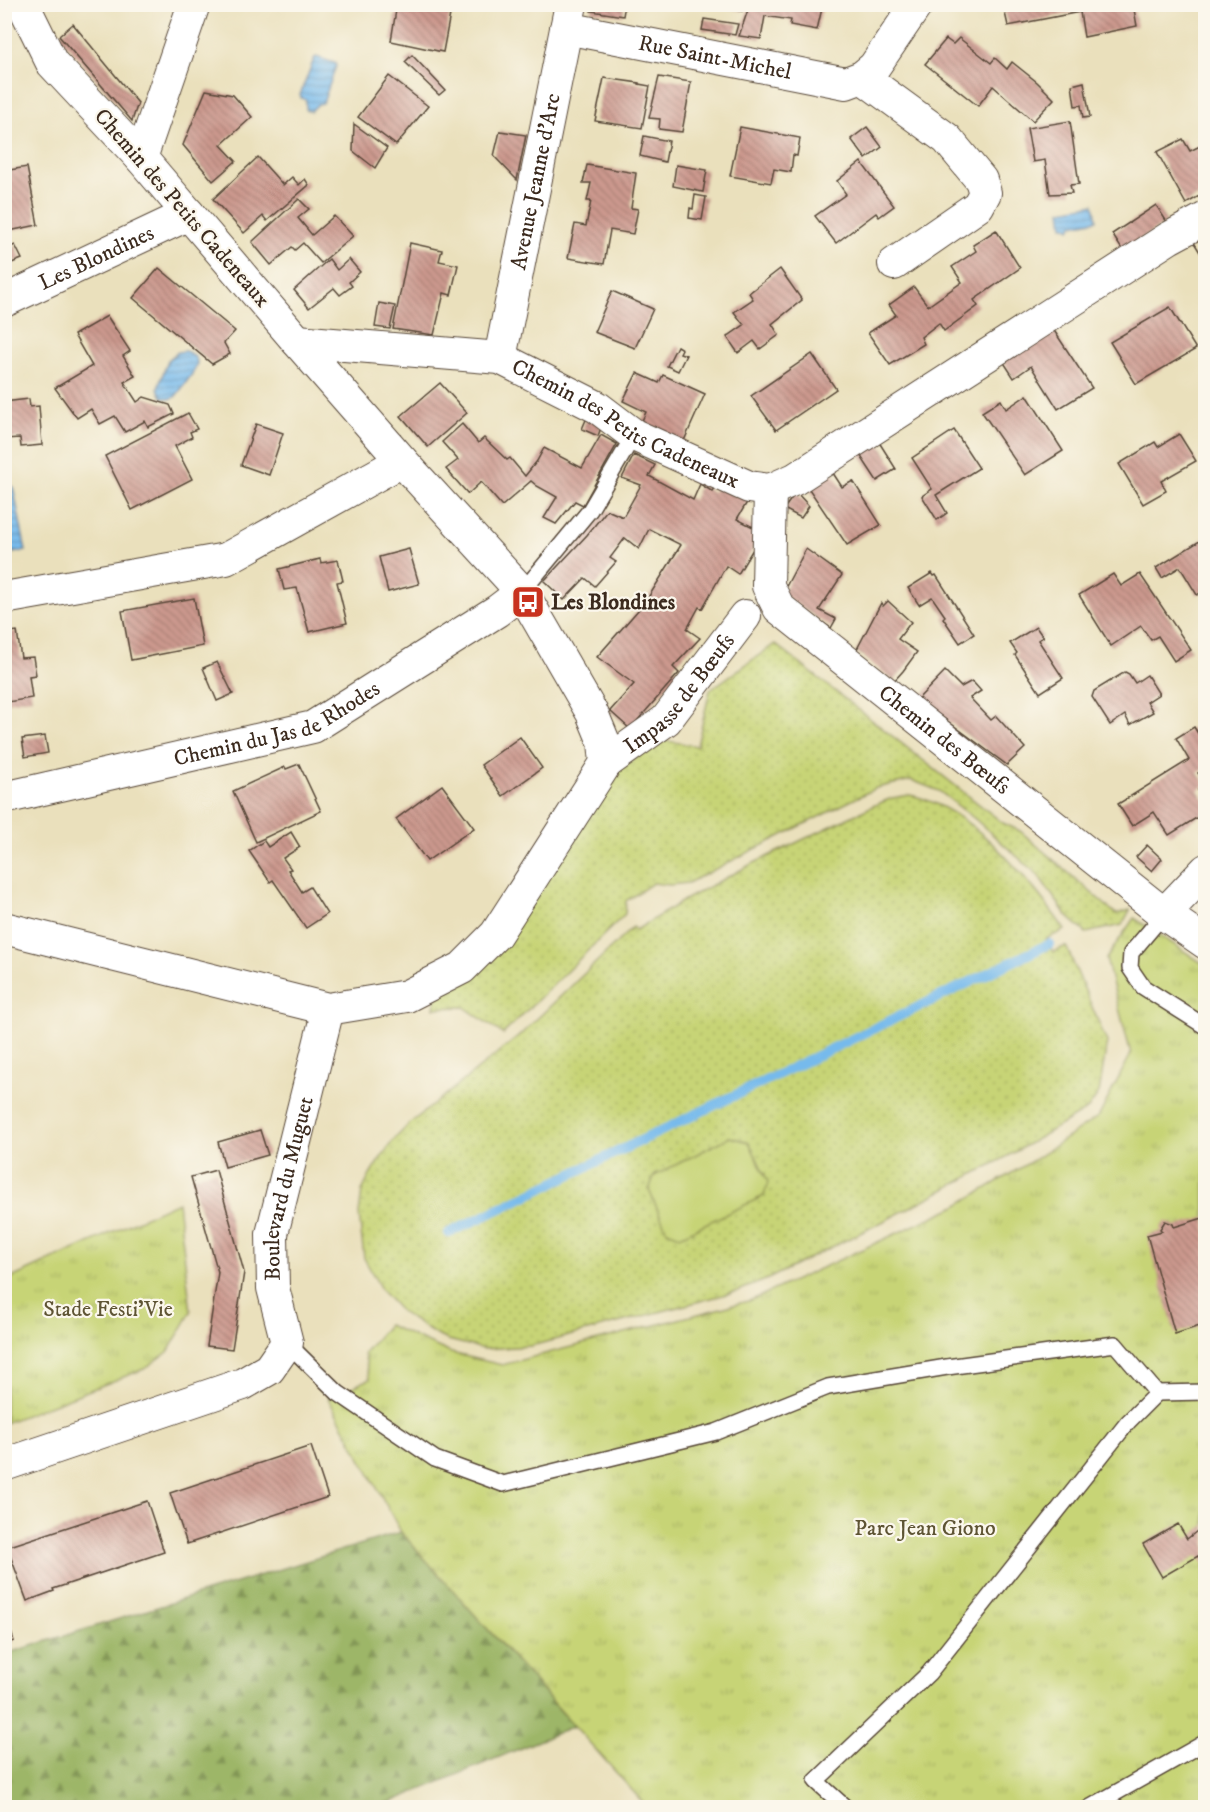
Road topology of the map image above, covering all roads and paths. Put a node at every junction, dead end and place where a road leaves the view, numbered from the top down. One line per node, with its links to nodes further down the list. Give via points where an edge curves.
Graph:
1 (23, 4): 6 (street, Chemin des Petits Cadeneaux, via 52,63)
2 (194, 4): 6 (street)
3 (917, 4): 5 (street, via 874,67)
4 (569, 16): 5 (street, Rue Saint-Michel, via 846,82); 12 (street, Avenue Jeanne d'Arc)
5 (862, 77): 9 (street, via 947,140 981,180 985,193 978,206)
6 (141, 158): 7 (street, Chemin des Petits Cadeneaux)
7 (189, 214): 10 (street, Les Blondines); 11 (street, Chemin des Petits Cadeneaux)
8 (1206, 218): 15 (street, Chemin des Petits Cadeneaux, via 795,479)
9 (894, 264)
10 (4, 301)
11 (297, 341): 12 (street, Chemin des Petits Cadeneaux); 14 (street)
12 (500, 358): 13 (street, Chemin des Petits Cadeneaux, via 597,407)
13 (634, 435): 15 (street, Chemin des Petits Cadeneaux, via 748,487); 16 (lane, via 590,510)
14 (402, 461): 16 (street); 17 (street, via 226,559)
15 (770, 490): 22 (street, Chemin des Bœufs, via 768,586 779,608)
16 (522, 592): 19 (street, via 592,713 604,742); 20 (street, Chemin du Jas de Rhodes, via 313,727)
17 (4, 598)
18 (745, 616): 19 (street, Impasse de Bœufs, via 666,720)
19 (606, 763): 25 (street, via 496,934 462,968 407,996)
20 (4, 798)
21 (1206, 870): 22 (street)
22 (1164, 914): 24 (street, Chemin des Bœufs); 26 (lane, via 1131,953 1130,968 1143,987)
23 (4, 928): 25 (street)
24 (1206, 942)
25 (328, 1009): 27 (street, Boulevard du Muguet, via 272,1234 273,1288)
26 (1206, 1027)
27 (287, 1343): 29 (lane, via 338,1394 435,1459 504,1484 716,1432 828,1387 947,1367 1115,1344); 30 (street, via 269,1369 243,1384)
28 (1206, 1392): 29 (lane)
29 (1157, 1393): 32 (lane, via 1128,1422 929,1674 816,1781)
30 (4, 1465)
31 (1206, 1742): 33 (lane)
32 (846, 1808)
33 (1089, 1808)

